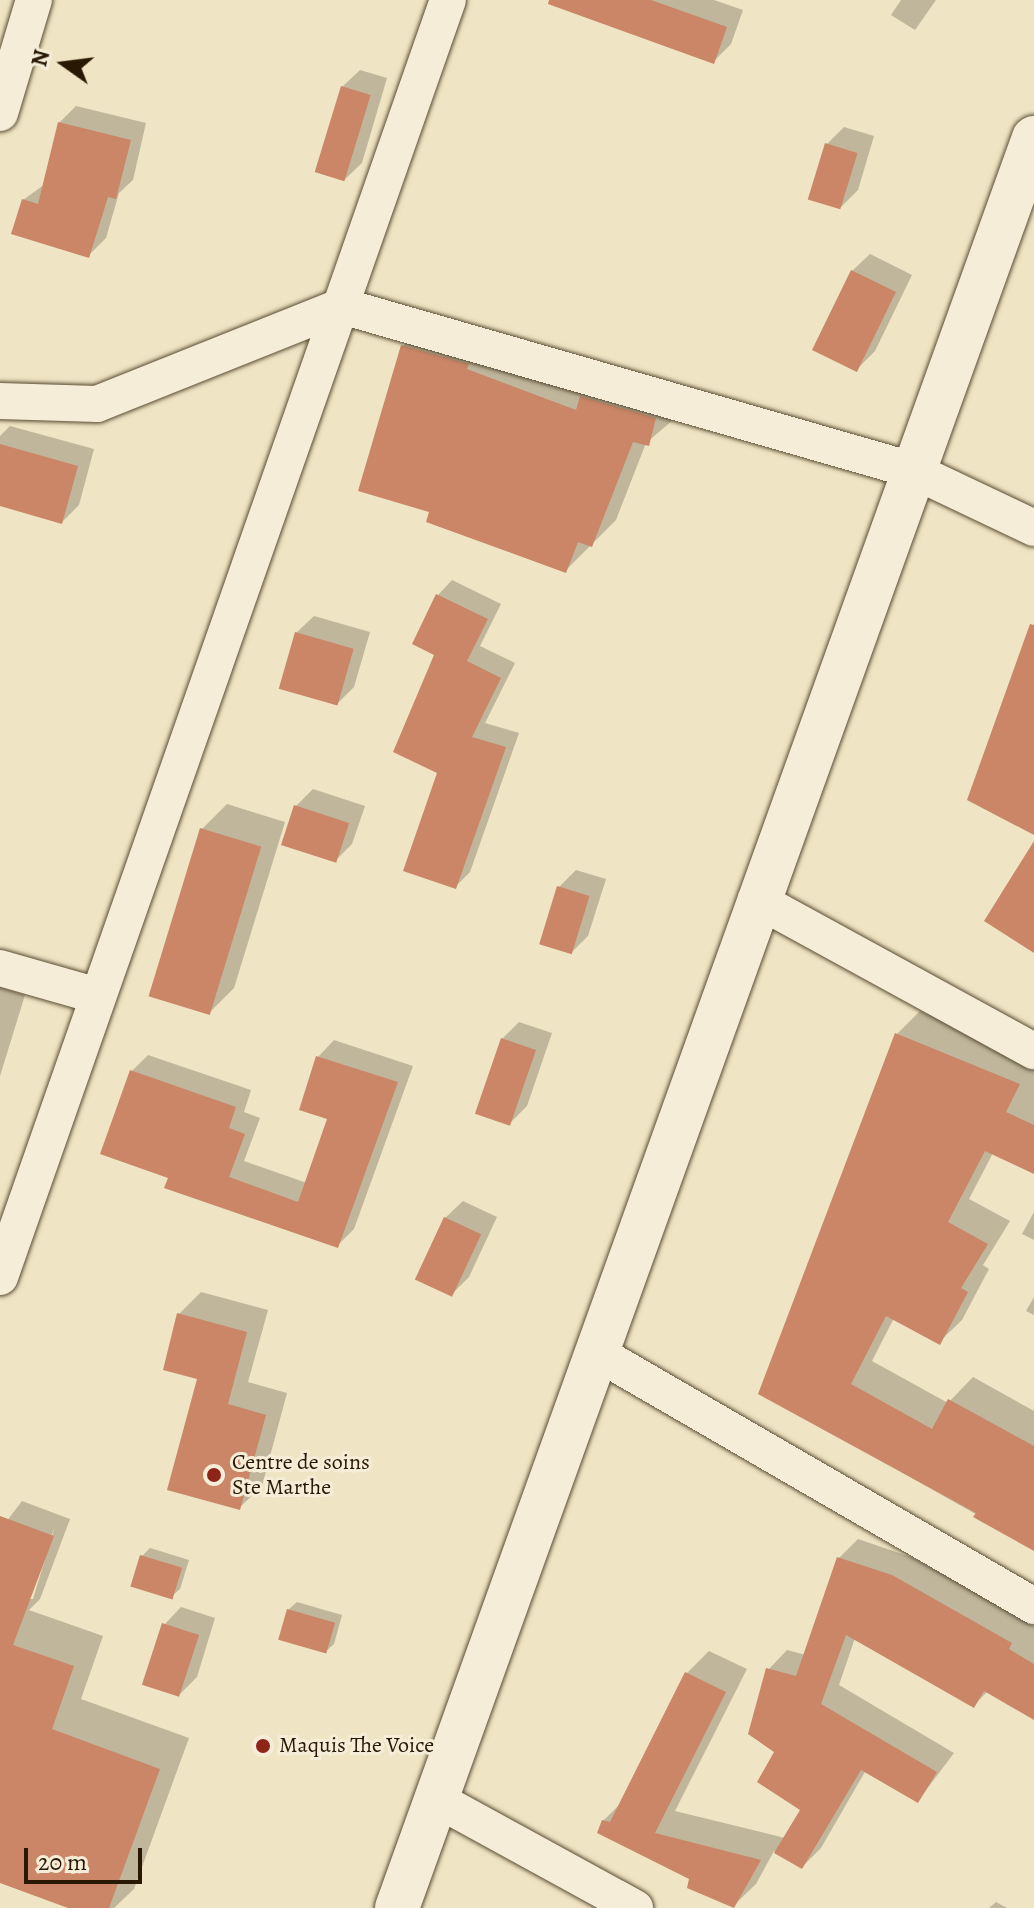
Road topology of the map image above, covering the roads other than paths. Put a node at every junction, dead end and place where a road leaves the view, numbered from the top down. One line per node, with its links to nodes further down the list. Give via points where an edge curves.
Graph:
1 (34, 0): 3 (street)
2 (448, 0): 5 (street)
3 (0, 113)
4 (1034, 138): 7 (street)
5 (342, 306): 6 (street, via 97,404); 7 (street); 11 (street)
6 (0, 401)
7 (912, 470): 8 (street); 9 (street)
8 (1034, 528)
9 (756, 899): 12 (street); 14 (street)
10 (0, 968): 11 (street)
11 (98, 996): 13 (street)
12 (1034, 1051)
13 (0, 1277)
14 (599, 1354): 15 (street); 16 (street)
15 (1034, 1606)
16 (436, 1799): 17 (street); 18 (street)
17 (397, 1908)
18 (635, 1908)

